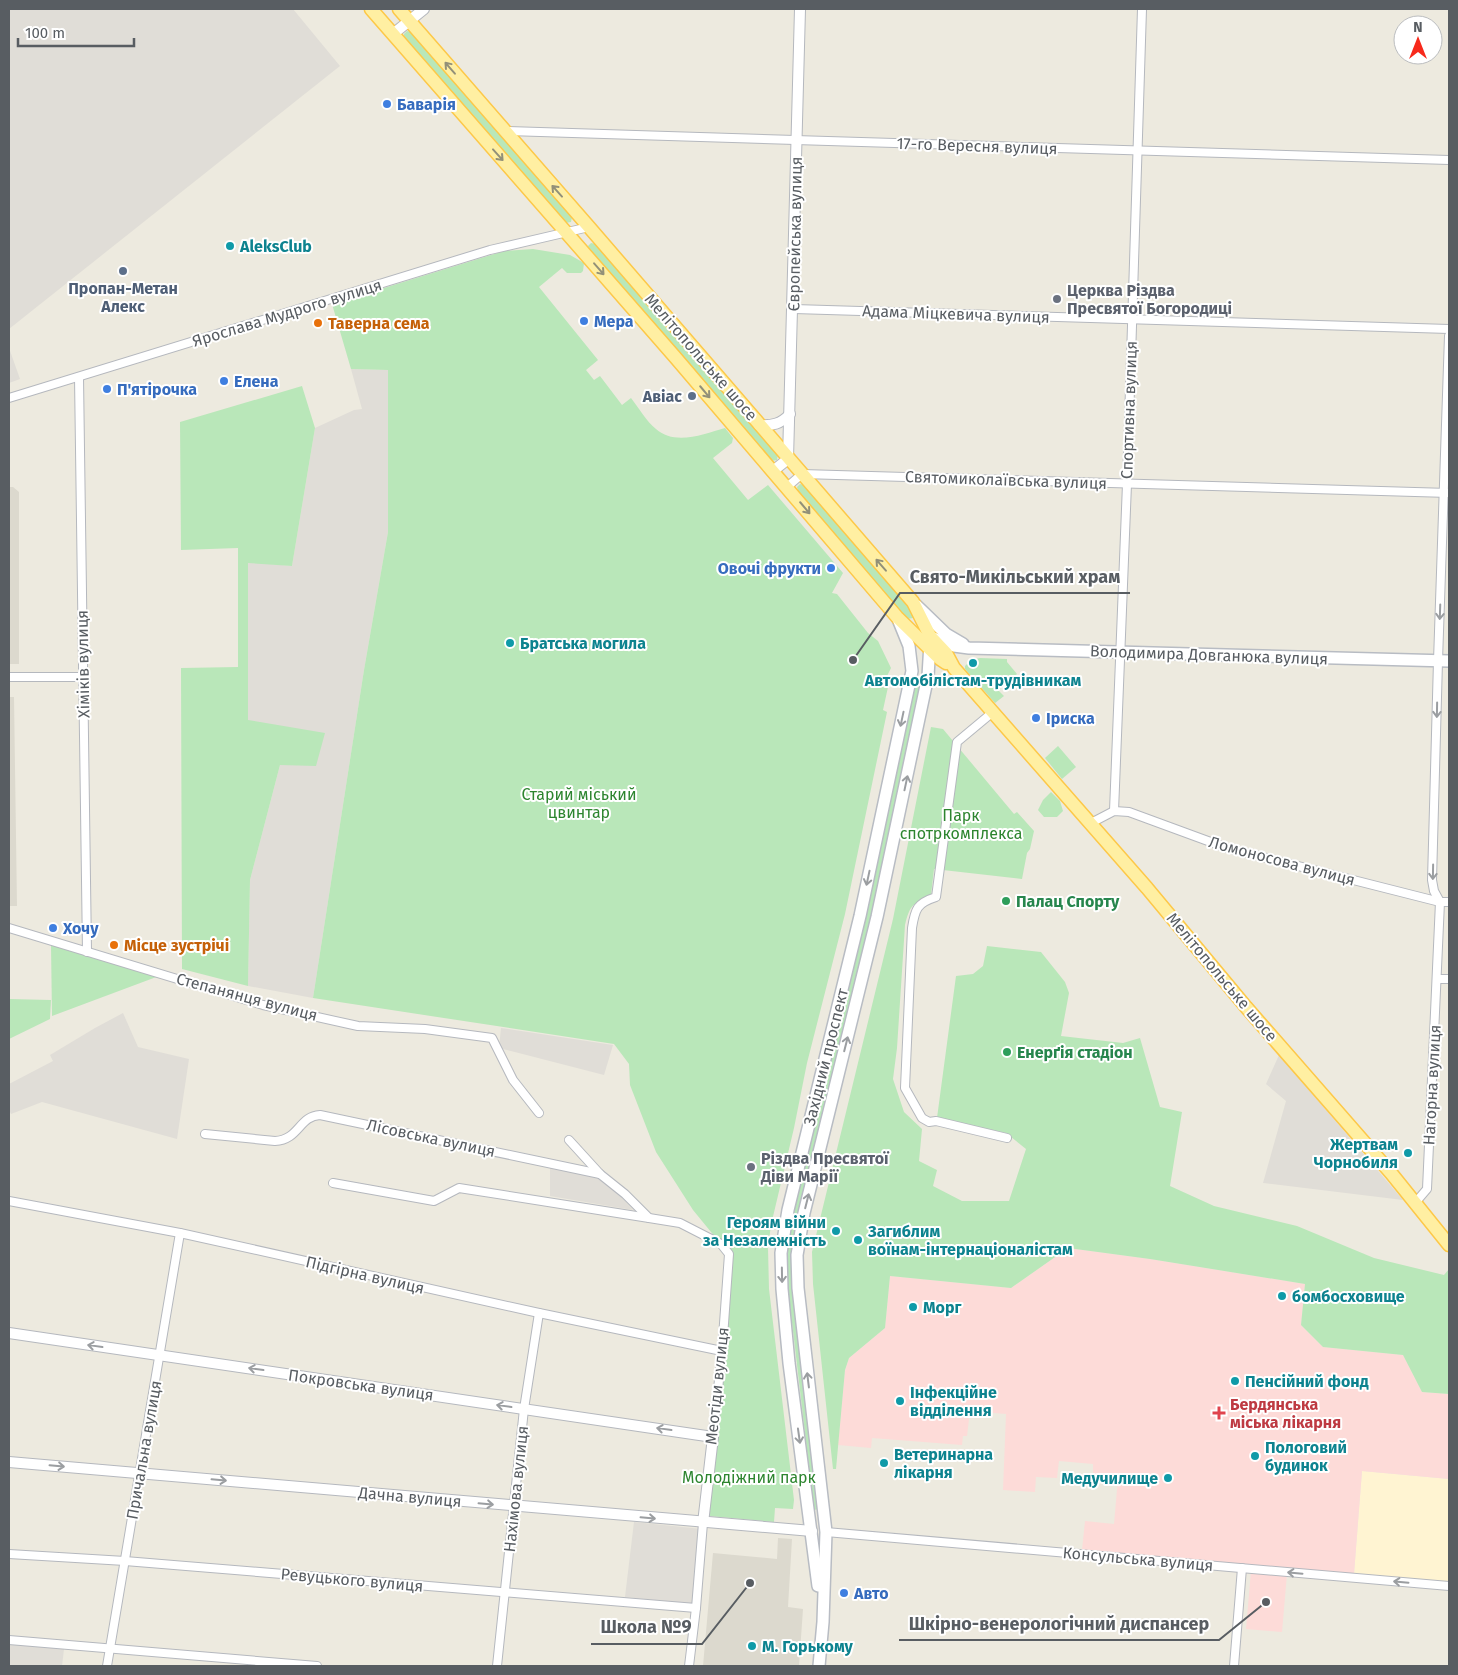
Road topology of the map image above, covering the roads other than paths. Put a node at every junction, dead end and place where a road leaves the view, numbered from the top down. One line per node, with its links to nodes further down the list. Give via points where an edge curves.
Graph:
1 (371, 9): 7 (main road, Мелітопольське шосе)
2 (399, 9): 6 (main road, Мелітопольське шосе)
3 (424, 9): 6 (street)
4 (800, 9): 9 (street, Європейська вулиця)
5 (1142, 9): 10 (street, Спортивна вулиця)
6 (409, 21): 7 (street); 8 (main road, Мелітопольське шосе, one-way to 6)
7 (393, 34): 13 (main road, Мелітопольське шосе, one-way to 13)
8 (505, 131): 9 (street, 17-го Вересня вулиця); 12 (main road, Мелітопольське шосе, one-way to 8)
9 (797, 140): 10 (street, 17-го Вересня вулиця); 14 (street, Європейська вулиця)
10 (1137, 151): 11 (street, 17-го Вересня вулиця); 15 (street, Спортивна вулиця)
11 (1449, 160)
12 (589, 227): 13 (street, Ярослава Мудрого вулиця); 21 (main road, Мелітопольське шосе)
13 (566, 232): 18 (street, Ярослава Мудрого вулиця, via 490,250); 23 (main road, Мелітопольське шосе, one-way to 23)
14 (794, 309): 15 (street, Адама Міцкевича вулиця); 20 (street, Європейська вулиця)
15 (1132, 320): 16 (street, Адама Міцкевича вулиця); 25 (street, Спортивна вулиця)
16 (1449, 329)
17 (1449, 336): 27 (street, Нагорна вулиця)
18 (79, 377): 19 (street, Ярослава Мудрого вулиця); 37 (street, Хіміків вулиця)
19 (9, 398)
20 (790, 414): 21 (street, via 778,424); 22 (street, Європейська вулиця)
21 (759, 425): 22 (main road, Мелітопольське шосе)
22 (788, 459): 23 (street); 24 (main road, Мелітопольське шосе)
23 (774, 471): 26 (main road, Мелітопольське шосе)
24 (802, 474): 25 (street, Святомиколаївська вулиця); 26 (street); 28 (main road, Мелітопольське шосе, one-way to 24)
25 (1127, 484): 27 (street, Святомиколаївська вулиця); 32 (street, Спортивна вулиця)
26 (787, 487): 29 (main road, Мелітопольське шосе, one-way to 29)
27 (1446, 493): 34 (street, Нагорна вулиця, one-way to 34)
28 (913, 602): 30 (main road, Мелітопольське шосе); 31 (main road, via 946,634)
29 (897, 617): 30 (main road, Мелітопольське шосе); 69 (main road, Західний проспект, one-way to 69, via 909,646 912,671 860,916 788,1210 781,1253 788,1355)
30 (930, 643): 31 (main road); 33 (main road, Мелітопольське шосе); 35 (main road, Західний проспект)
31 (968, 648): 32 (main road, Володимира Довганюка вулиця); 33 (main road)
32 (1119, 652): 34 (main road, Володимира Довганюка вулиця); 39 (street, Спортивна вулиця)
33 (943, 656): 35 (main road); 38 (main road, Мелітопольське шосе)
34 (1444, 661): 42 (street, Нагорна вулиця, one-way to 42, via 1432,880)
35 (928, 676): 70 (main road, Західний проспект, one-way to 35, via 797,1255 804,1213 877,917)
36 (9, 677): 37 (street)
37 (83, 677): 45 (street, Хіміків вулиця)
38 (993, 712): 40 (main road, Мелітопольське шосе); 50 (street, via 957,742 936,897 926,900 914,913 904,1088 922,1118 929,1122)
39 (1114, 811): 40 (street); 42 (street, Ломоносова вулиця, via 1129,812 1227,848)
40 (1090, 823): 55 (main road, Мелітопольське шосе)
41 (1449, 894): 42 (street)
42 (1440, 902): 43 (street, Ломоносова вулиця); 46 (street, Нагорна вулиця)
43 (1449, 902)
44 (9, 928): 45 (street, Степанянця вулиця)
45 (87, 952): 48 (street, Степанянця вулиця, via 264,1005 358,1026 425,1029 492,1038 513,1080)
46 (1437, 979): 47 (street); 55 (street, Нагорна вулиця, via 1428,1190)
47 (1449, 980)
48 (539, 1113)
49 (205, 1134): 52 (street, Лісовська вулиця, via 284,1141 308,1118 320,1115)
50 (1007, 1138)
51 (569, 1140): 52 (street)
52 (600, 1174): 56 (street, Лісовська вулиця)
53 (333, 1183): 56 (street, via 434,1201 459,1188)
54 (9, 1201): 57 (street, Підгірна вулиця)
55 (1414, 1202): 58 (main road, Мелітопольське шосе)
56 (649, 1218): 61 (street, Меотіди вулиця, via 680,1223 720,1244 729,1254)
57 (180, 1233): 59 (street, Підгірна вулиця); 62 (street, Причальна вулиця)
58 (1449, 1245)
59 (539, 1313): 61 (street, Підгірна вулиця); 63 (street, Нахімова вулиця)
60 (9, 1333): 62 (street, Покровська вулиця, one-way to 60)
61 (722, 1351): 64 (street, Меотіди вулиця)
62 (160, 1355): 63 (street, Покровська вулиця, one-way to 62); 66 (street, Причальна вулиця)
63 (524, 1409): 64 (street, Покровська вулиця, one-way to 63); 67 (street, Нахімова вулиця)
64 (712, 1437): 68 (street, Меотіди вулиця)
65 (9, 1462): 66 (street, Дачна вулиця, one-way to 66)
66 (140, 1473): 67 (street, Дачна вулиця, one-way to 67); 72 (street, Причальна вулиця)
67 (514, 1506): 68 (street, Дачна вулиця, one-way to 68); 75 (street, Нахімова вулиця)
68 (703, 1523): 69 (street, Дачна вулиця); 76 (street, Меотіди вулиця)
69 (812, 1531): 70 (main road); 77 (main road, Західний проспект)
70 (826, 1532): 73 (street, Консульська вулиця); 77 (main road, Західний проспект)
71 (9, 1554): 72 (street, Ревуцького вулиця)
72 (125, 1561): 75 (street, Ревуцького вулиця); 79 (street, Причальна вулиця)
73 (1242, 1568): 74 (street, Консульська вулиця, one-way to 73); 85 (street)
74 (1449, 1586)
75 (505, 1593): 76 (street, Ревуцького вулиця); 82 (street, Нахімова вулиця)
76 (696, 1608): 83 (street, Меотіди вулиця)
77 (822, 1622): 84 (main road, Західний проспект)
78 (9, 1640): 79 (street)
79 (110, 1648): 80 (street, Причальна вулиця); 81 (street)
80 (107, 1666)
81 (316, 1666)
82 (497, 1666)
83 (689, 1666)
84 (819, 1666)
85 (1234, 1666)

